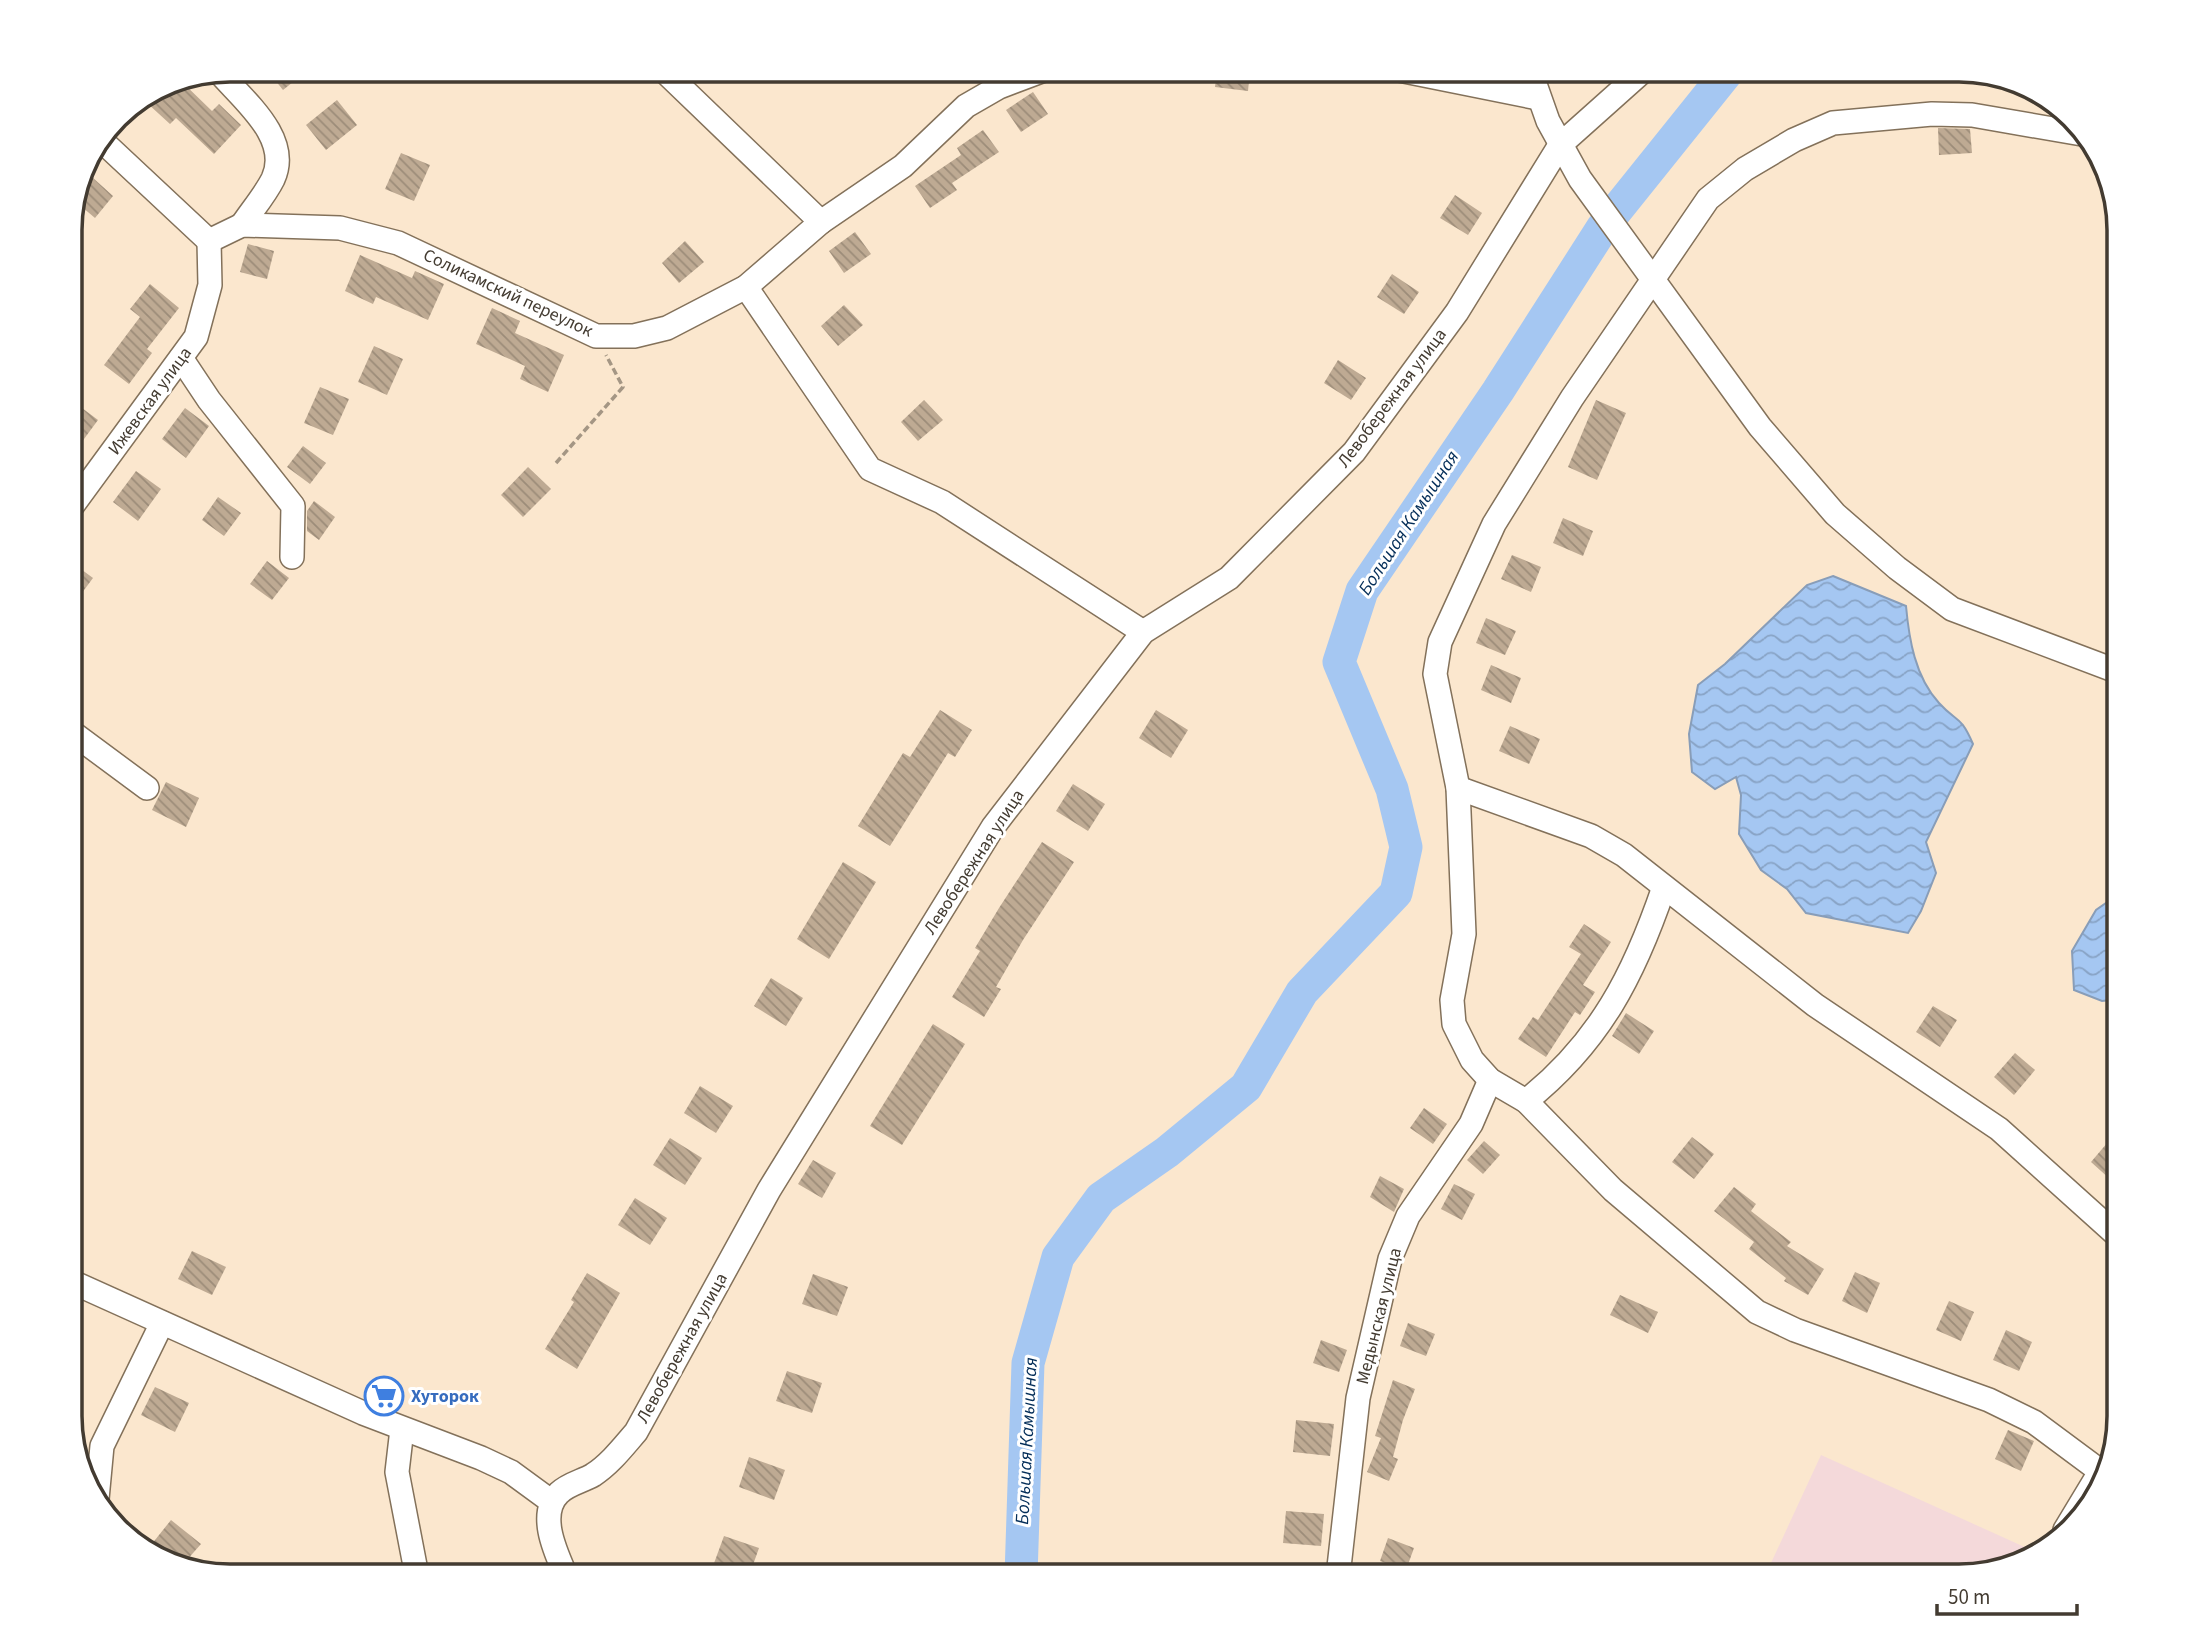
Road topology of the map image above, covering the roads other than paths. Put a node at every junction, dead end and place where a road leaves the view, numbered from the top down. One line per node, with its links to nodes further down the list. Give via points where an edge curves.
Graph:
1 (1460, 82): 7 (street)
2 (1533, 82): 7 (street)
3 (1630, 82): 9 (street, Левобережная улица)
4 (228, 83): 12 (street, via 273,135 278,159 273,178)
5 (676, 83): 11 (street)
6 (1011, 83): 11 (street, Соликамский переулок, via 966,106 903,166)
7 (1538, 98): 9 (street)
8 (2069, 132): 14 (street, via 1972,115 1833,123 1745,169 1708,199)
9 (1560, 145): 14 (street); 19 (street, Левобережная улица, via 1457,312 1354,452 1229,578)
10 (108, 147): 13 (street)
11 (821, 222): 15 (street, Соликамский переулок)
12 (242, 225): 13 (street, Соликамский переулок); 15 (street, Соликамский переулок, via 340,228 398,243 596,336 634,336 667,328)
13 (209, 242): 16 (street, Ижевская улица, via 210,285 196,337)
14 (1652, 279): 20 (street, via 1760,427 1835,514 1897,568 1952,609); 23 (street, via 1494,524 1440,642 1435,674)
15 (747, 287): 19 (street, via 870,469 942,502)
16 (181, 358): 17 (street, Ижевская улица); 18 (street, via 293,506)
17 (83, 491)
18 (292, 557)
19 (1143, 632): 33 (street, Левобережная улица, via 986,838 769,1190 636,1432 614,1458 560,1492)
20 (2107, 667)
21 (83, 740): 22 (street)
22 (148, 788)
23 (1458, 788): 24 (street, via 1591,836); 25 (street, via 1464,934 1452,1000 1454,1024 1472,1060)
24 (1664, 887): 26 (street, via 1642,949 1595,1032 1560,1074); 27 (street, via 1815,1005 1999,1129)
25 (1490, 1080): 26 (street); 36 (street, Медынская улица, via 1471,1124 1408,1216 1390,1259 1358,1398)
26 (1526, 1101): 31 (street, via 1613,1190 1757,1312 1989,1400 2034,1422)
27 (2107, 1226)
28 (83, 1287): 29 (street)
29 (162, 1323): 30 (street); 32 (street, via 102,1446)
30 (402, 1429): 33 (street, via 511,1472); 34 (street, via 397,1472)
31 (2097, 1468)
32 (99, 1482)
33 (552, 1502): 35 (street, via 548,1520)
34 (415, 1564)
35 (562, 1564)
36 (1339, 1564)

